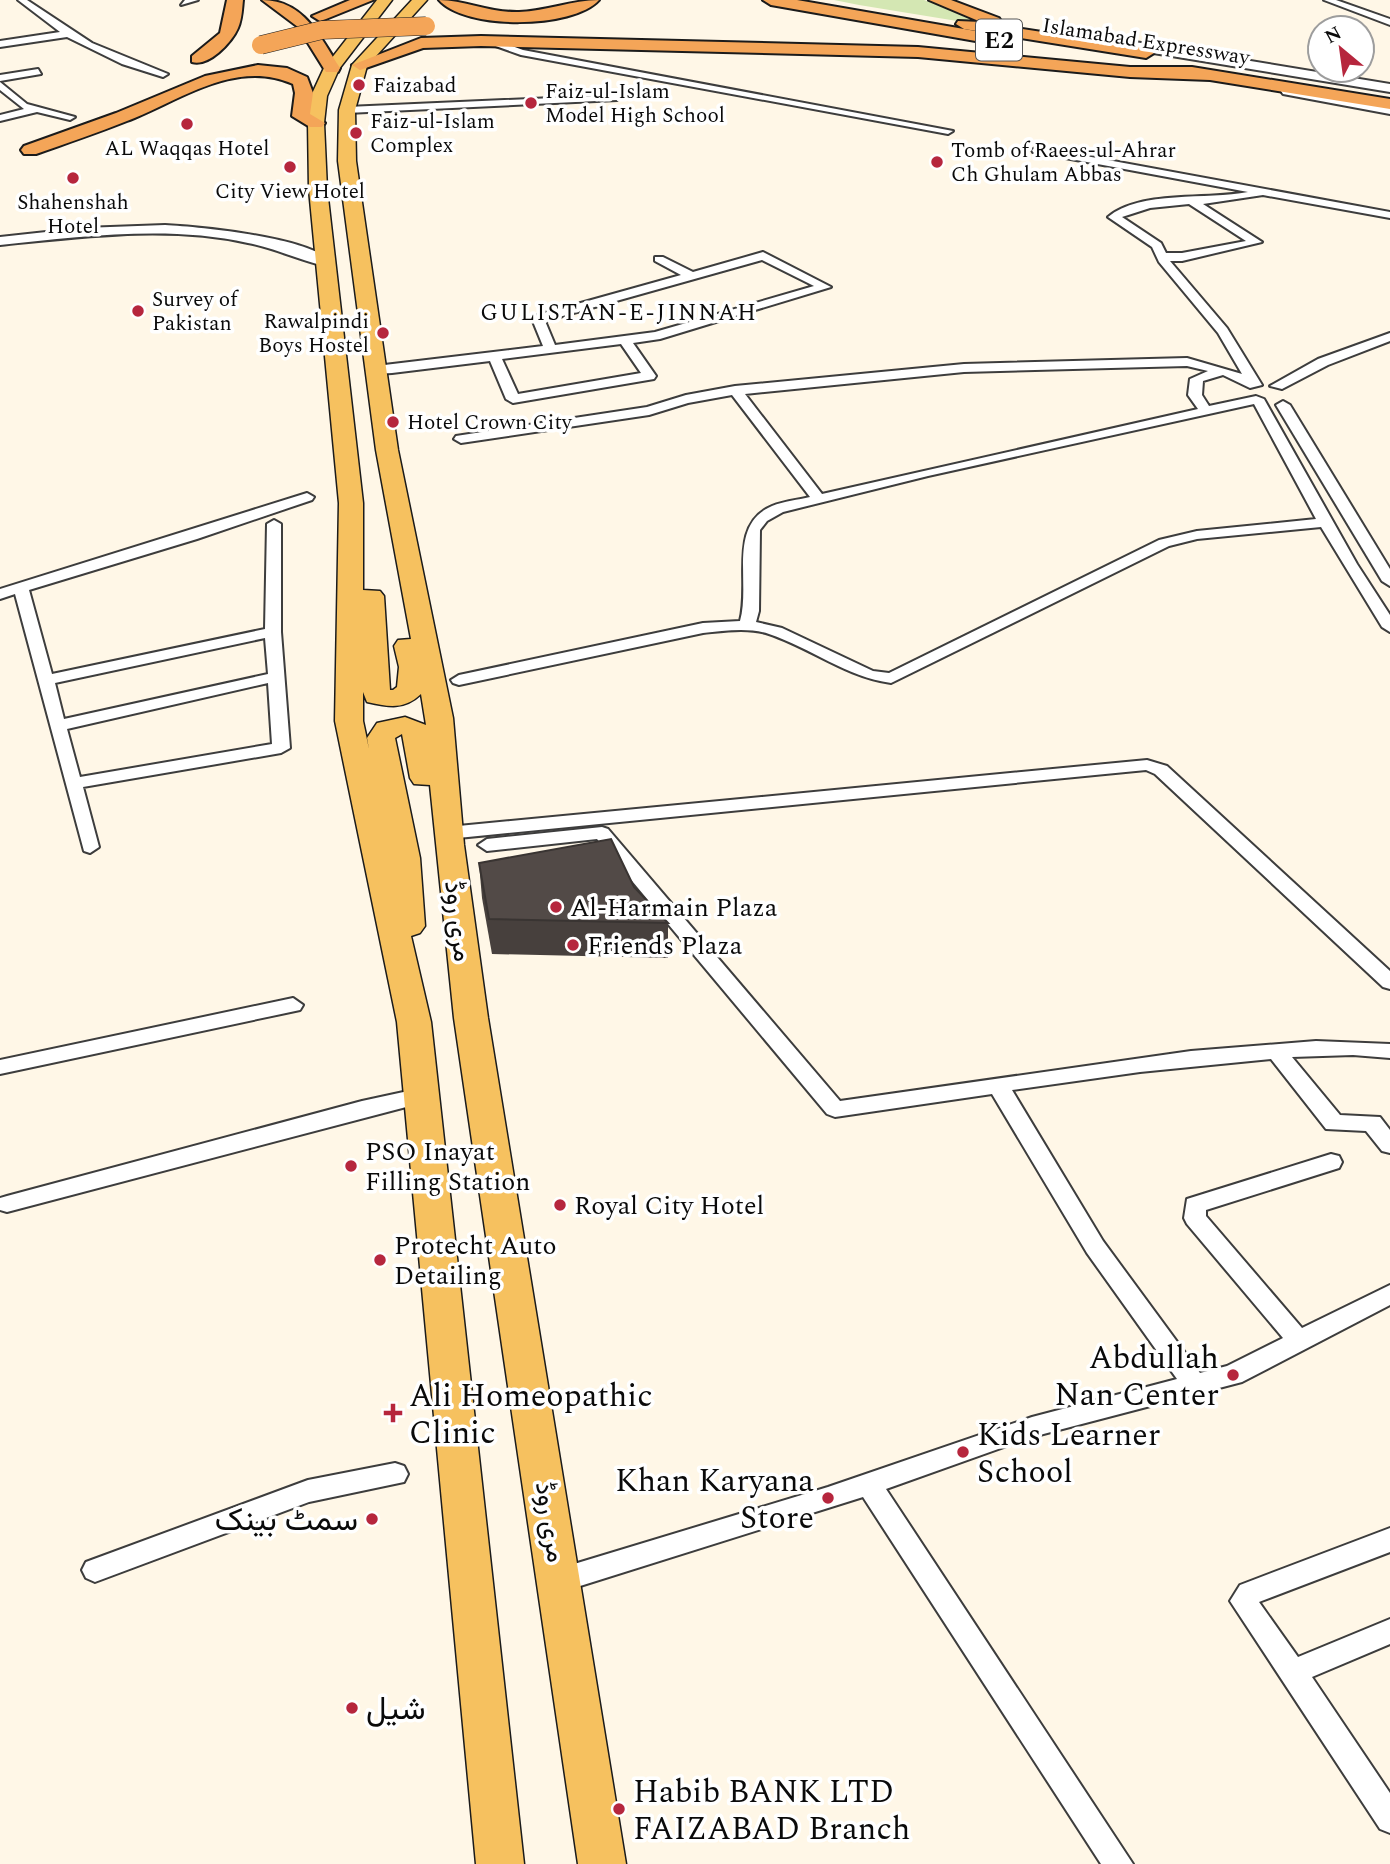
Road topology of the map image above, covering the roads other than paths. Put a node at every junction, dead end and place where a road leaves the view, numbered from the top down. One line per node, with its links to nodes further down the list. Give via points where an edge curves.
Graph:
1 (22, 0): 17 (street)
2 (194, 0): 14 (street)
3 (235, 0): 22 (highway, via 234,24 222,41)
4 (270, 0): 23 (highway, via 304,24)
5 (365, 0): 16 (highway)
6 (385, 0): 23 (main road)
7 (420, 0): 23 (main road, مری روڈ)
8 (447, 0): 9 (highway, via 468,11 525,16 573,9)
9 (591, 0)
10 (771, 0): 25 (highway, Islamabad Expressway / E2)
11 (814, 0): 18 (highway, Islamabad Expressway / E2)
12 (937, 0): 18 (highway)
13 (1328, 0): 15 (street)
14 (184, 3)
15 (1390, 22)
16 (275, 29)
17 (67, 34): 20 (street); 26 (street)
18 (1057, 38): 30 (highway, Islamabad Expressway / E2)
19 (493, 42): 23 (highway, via 421,43); 27 (highway, via 918,52); 38 (street, via 521,52)
20 (0, 44)
21 (261, 45): 25 (highway, bridge, via 339,27 425,26 900,40)
22 (198, 59)
23 (346, 67): 34 (main road, مری روڈ); 37 (main road, via 319,96)
24 (38, 72): 28 (street)
25 (1194, 72): 27 (highway, Islamabad Expressway / E2)
26 (163, 75)
27 (1220, 76): 32 (highway, Islamabad Expressway / E2)
28 (0, 78)
29 (0, 85): 33 (street)
30 (1390, 90)
31 (617, 97): 34 (street)
32 (1390, 107)
33 (33, 110): 35 (street); 36 (street)
34 (346, 110): 53 (main road, مری روڈ, via 347,160)
35 (70, 117)
36 (0, 118)
37 (316, 123): 39 (highway, via 301,116 301,80 281,72 249,71 216,77); 47 (main road)
38 (947, 131)
39 (30, 150)
40 (1037, 150): 41 (street)
41 (1265, 191): 42 (street, via 1247,198); 43 (street)
42 (1190, 201): 45 (street, via 1114,218 1157,245); 45 (street, via 1256,242)
43 (1390, 215)
44 (0, 241): 47 (street, via 139,228 210,231 276,243)
45 (1161, 257): 55 (street, via 1223,331)
46 (659, 259): 48 (street)
47 (325, 262): 65 (main road)
48 (692, 276): 50 (street, via 763,256 825,287 656,336); 51 (street, via 538,319)
49 (1390, 337): 56 (street, via 1323,362)
50 (625, 340): 51 (street); 52 (street, via 649,376 513,399)
51 (551, 349): 52 (street)
52 (494, 356): 53 (street)
53 (376, 370): 62 (main road, مری روڈ)
54 (1222, 371): 55 (street); 57 (street, via 1160,361 964,368); 60 (street, via 1197,379 1195,395)
55 (1255, 385): 56 (street); 58 (street, via 1247,391)
56 (1277, 386): 59 (street, via 1290,395)
57 (735, 390): 61 (street, via 649,411); 64 (street)
58 (1258, 401): 59 (street); 60 (street); 67 (street)
59 (1283, 405): 69 (street)
60 (1206, 411): 64 (street)
61 (461, 439)
62 (387, 450): 65 (main road, via 396,601 412,667 410,690 398,699 377,696 370,592); 82 (main road, مری روڈ, via 439,718)
63 (307, 497): 66 (street)
64 (819, 499): 74 (street, via 778,509 752,530)
65 (351, 503): 88 (main road, via 349,721)
66 (242, 517): 71 (street); 72 (street)
67 (1326, 522): 74 (street, via 1164,542 891,678 869,675 776,631); 75 (street)
68 (274, 524): 76 (street)
69 (1385, 564): 70 (street)
70 (1390, 580)
71 (0, 581)
72 (21, 588): 73 (street); 78 (street)
73 (0, 594)
74 (747, 625): 79 (street, via 703,628)
75 (1390, 627)
76 (273, 632): 77 (street); 78 (street)
77 (275, 677): 80 (street); 81 (street, via 281,748)
78 (46, 680): 80 (street)
79 (459, 680)
80 (58, 726): 81 (street)
81 (73, 783): 84 (street)
82 (448, 834): 85 (street, via 1147,765 1161,770); 87 (main road, مری روڈ)
83 (487, 845): 92 (street, via 602,833 835,1109)
84 (90, 847)
85 (1390, 982)
86 (293, 1005): 91 (street)
87 (471, 1018): 88 (main road, via 436,880 418,731 405,725 387,729 381,738 405,858); 104 (main road, مری روڈ)
88 (414, 1022): 93 (main road)
89 (1276, 1051): 90 (street, via 1351,1045); 92 (street, via 1157,1060); 94 (street, via 1334,1123 1372,1123)
90 (1390, 1051)
91 (0, 1067)
92 (999, 1087): 99 (street, via 1095,1247)
93 (422, 1096): 96 (street); 108 (main road)
94 (1390, 1145)
95 (1331, 1163): 98 (street, via 1193,1209 1195,1218)
96 (7, 1205)
97 (1390, 1294): 98 (street)
98 (1299, 1341): 99 (street, via 1233,1375)
99 (1195, 1385): 101 (street, via 1032,1427)
100 (395, 1474): 103 (street, via 308,1491)
101 (869, 1484): 104 (street); 110 (street)
102 (1390, 1541): 106 (street, via 1249,1594 1243,1601)
103 (95, 1570)
104 (561, 1580): 109 (main road, مری روڈ)
105 (1390, 1631): 106 (street)
106 (1293, 1672): 107 (street)
107 (1390, 1819)
108 (500, 1864)
109 (602, 1864)
110 (1118, 1864)

